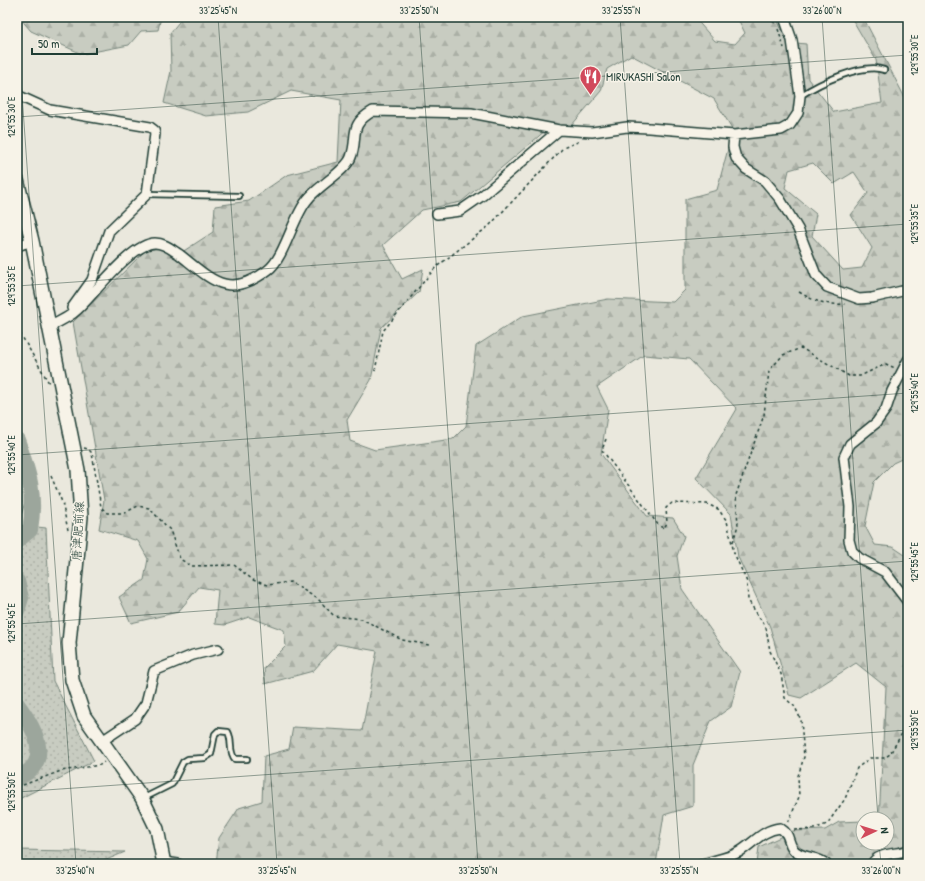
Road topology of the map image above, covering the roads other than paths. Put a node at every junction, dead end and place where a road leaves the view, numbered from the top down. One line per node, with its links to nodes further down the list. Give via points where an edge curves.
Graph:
1 (784, 17): 4 (street, via 792,40)
2 (884, 70): 4 (lane, via 876,67 853,72 813,87)
3 (17, 95): 8 (street, via 50,110 150,127 154,130)
4 (800, 96): 6 (street, via 798,112 790,125 781,130)
5 (559, 130): 6 (street, via 592,132 627,127); 10 (street, via 483,195 460,210); 14 (street, via 471,113 373,111 362,117 354,132 352,157 346,166 320,185 307,200 270,269 251,281 234,286 223,285 166,246 147,244 138,248 78,310)
6 (734, 135): 13 (street, via 733,147 736,158 746,169 765,181 780,199 798,229 816,275 827,287 860,298)
7 (17, 180): 11 (main road, 唐津肥前線)
8 (147, 194): 9 (lane); 14 (street, via 109,231 92,280)
9 (239, 196)
10 (437, 214)
11 (32, 241): 12 (street); 15 (main road, 唐津肥前線)
12 (17, 246)
13 (908, 291)
14 (63, 320): 15 (street)
15 (50, 326): 19 (main road, 唐津肥前線, via 78,470 81,517 69,643 72,680 84,716)
16 (908, 360): 17 (street, via 901,370 886,409 876,423 850,444 844,457 850,507 849,540 852,551 859,558 885,572)
17 (908, 602)
18 (218, 649): 19 (street, via 193,655 154,671 146,703 135,719)
19 (102, 741): 21 (main road, 唐津肥前線)
20 (247, 759): 21 (lane, via 235,759 231,754 228,732 218,731 211,754 205,758 188,759 183,762 172,784)
21 (142, 798): 23 (main road, 唐津肥前線, via 157,829)
22 (908, 850): 27 (street, via 900,854 881,855)
23 (164, 863): 24 (street)
24 (178, 864)
25 (703, 864): 26 (street, via 739,852 771,829 780,828 799,854 822,860)
26 (826, 864)
27 (872, 864)

